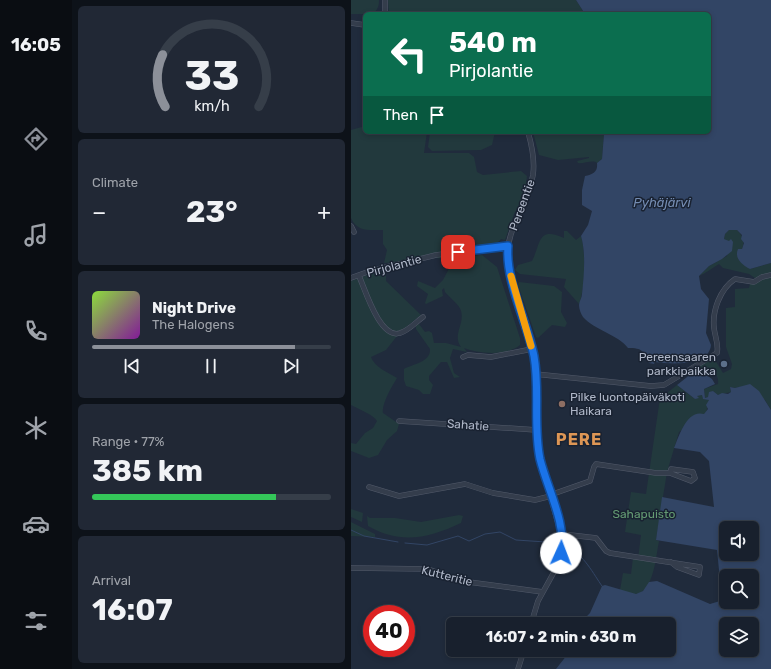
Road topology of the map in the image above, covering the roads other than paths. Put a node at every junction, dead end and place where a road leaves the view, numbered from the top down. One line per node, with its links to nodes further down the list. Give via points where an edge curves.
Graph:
1 (385, 0): 2 (street)
2 (385, 12)
3 (351, 23): 4 (street)
4 (363, 24)
5 (528, 134): 8 (street, Pereentie, via 533,155 533,175)
6 (351, 226): 7 (street)
7 (354, 232)
8 (508, 246): 10 (street, Pirjolantie, via 436,255); 13 (street, Pereentie, via 509,266)
9 (771, 274): 15 (street, via 762,276 754,282 735,279 730,282 717,302 714,317 717,353 664,385 651,386)
10 (359, 276): 11 (street, Pirjolantie); 12 (street, via 378,321 386,330 399,334)
11 (351, 278)
12 (423, 317)
13 (532, 349): 14 (street, via 491,357); 15 (street, Pereentie)
14 (463, 357)
15 (535, 374): 17 (street, Pereentie)
16 (399, 421): 17 (street, Sahatie)
17 (537, 430): 20 (street, Pereentie, via 541,460)
18 (670, 473): 18 (street, via 691,481 694,481 696,476 693,472 671,469); 20 (street, via 596,464 590,481)
19 (369, 487): 20 (street, via 399,496 465,484 493,493 535,500)
20 (551, 496): 21 (street, Pereentie)
21 (562, 534): 22 (street, via 598,539 610,553); 24 (street, Pereentie, via 559,563)
22 (671, 562): 22 (street, via 677,567 699,575 700,567)
23 (351, 568): 24 (street, Kutteritie, via 428,569 461,581)
24 (543, 592): 25 (street, Pereentie)
25 (534, 617)
26 (522, 657): 27 (street)
27 (518, 669)

